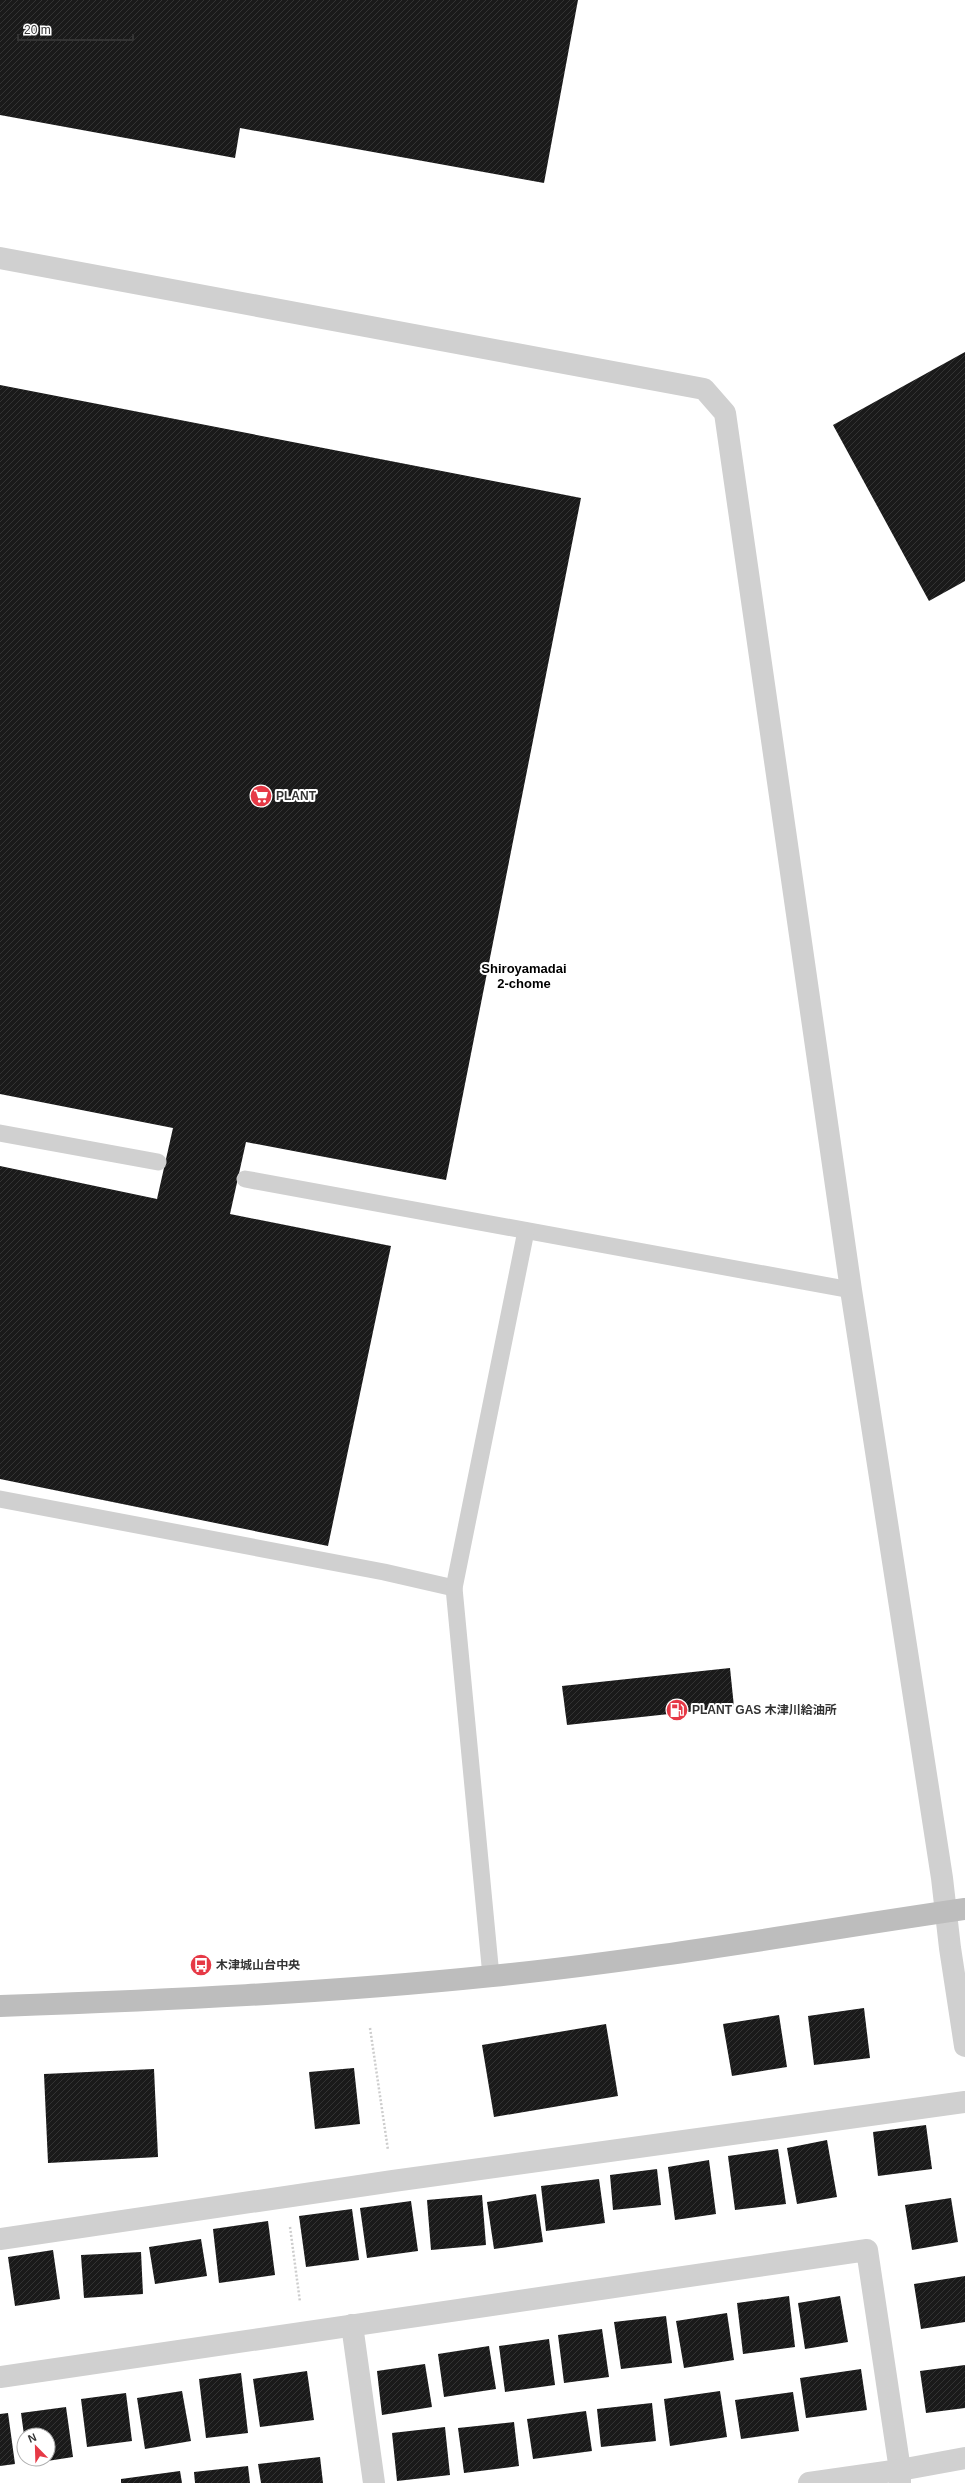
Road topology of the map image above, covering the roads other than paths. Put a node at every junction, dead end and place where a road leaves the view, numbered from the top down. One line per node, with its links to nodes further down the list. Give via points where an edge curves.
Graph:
1 (0, 258): 6 (street, via 704,389 725,413)
2 (0, 1133): 3 (lane)
3 (158, 1162)
4 (245, 1179): 5 (lane)
5 (526, 1231): 6 (lane); 8 (lane)
6 (851, 1290): 9 (street)
7 (0, 1499): 8 (lane, via 377,1570)
8 (454, 1588): 10 (lane)
9 (956, 1910): 10 (street); 12 (street)
10 (492, 1976): 11 (street, via 211,1999)
11 (0, 2006)
12 (965, 2046)
13 (965, 2102): 14 (street, via 393,2181)
14 (0, 2239)
15 (352, 2325): 16 (street); 18 (street, via 867,2250); 19 (street)
16 (0, 2376)
17 (965, 2458): 18 (street)
18 (900, 2477): 20 (street)
19 (374, 2483)
20 (809, 2483)

